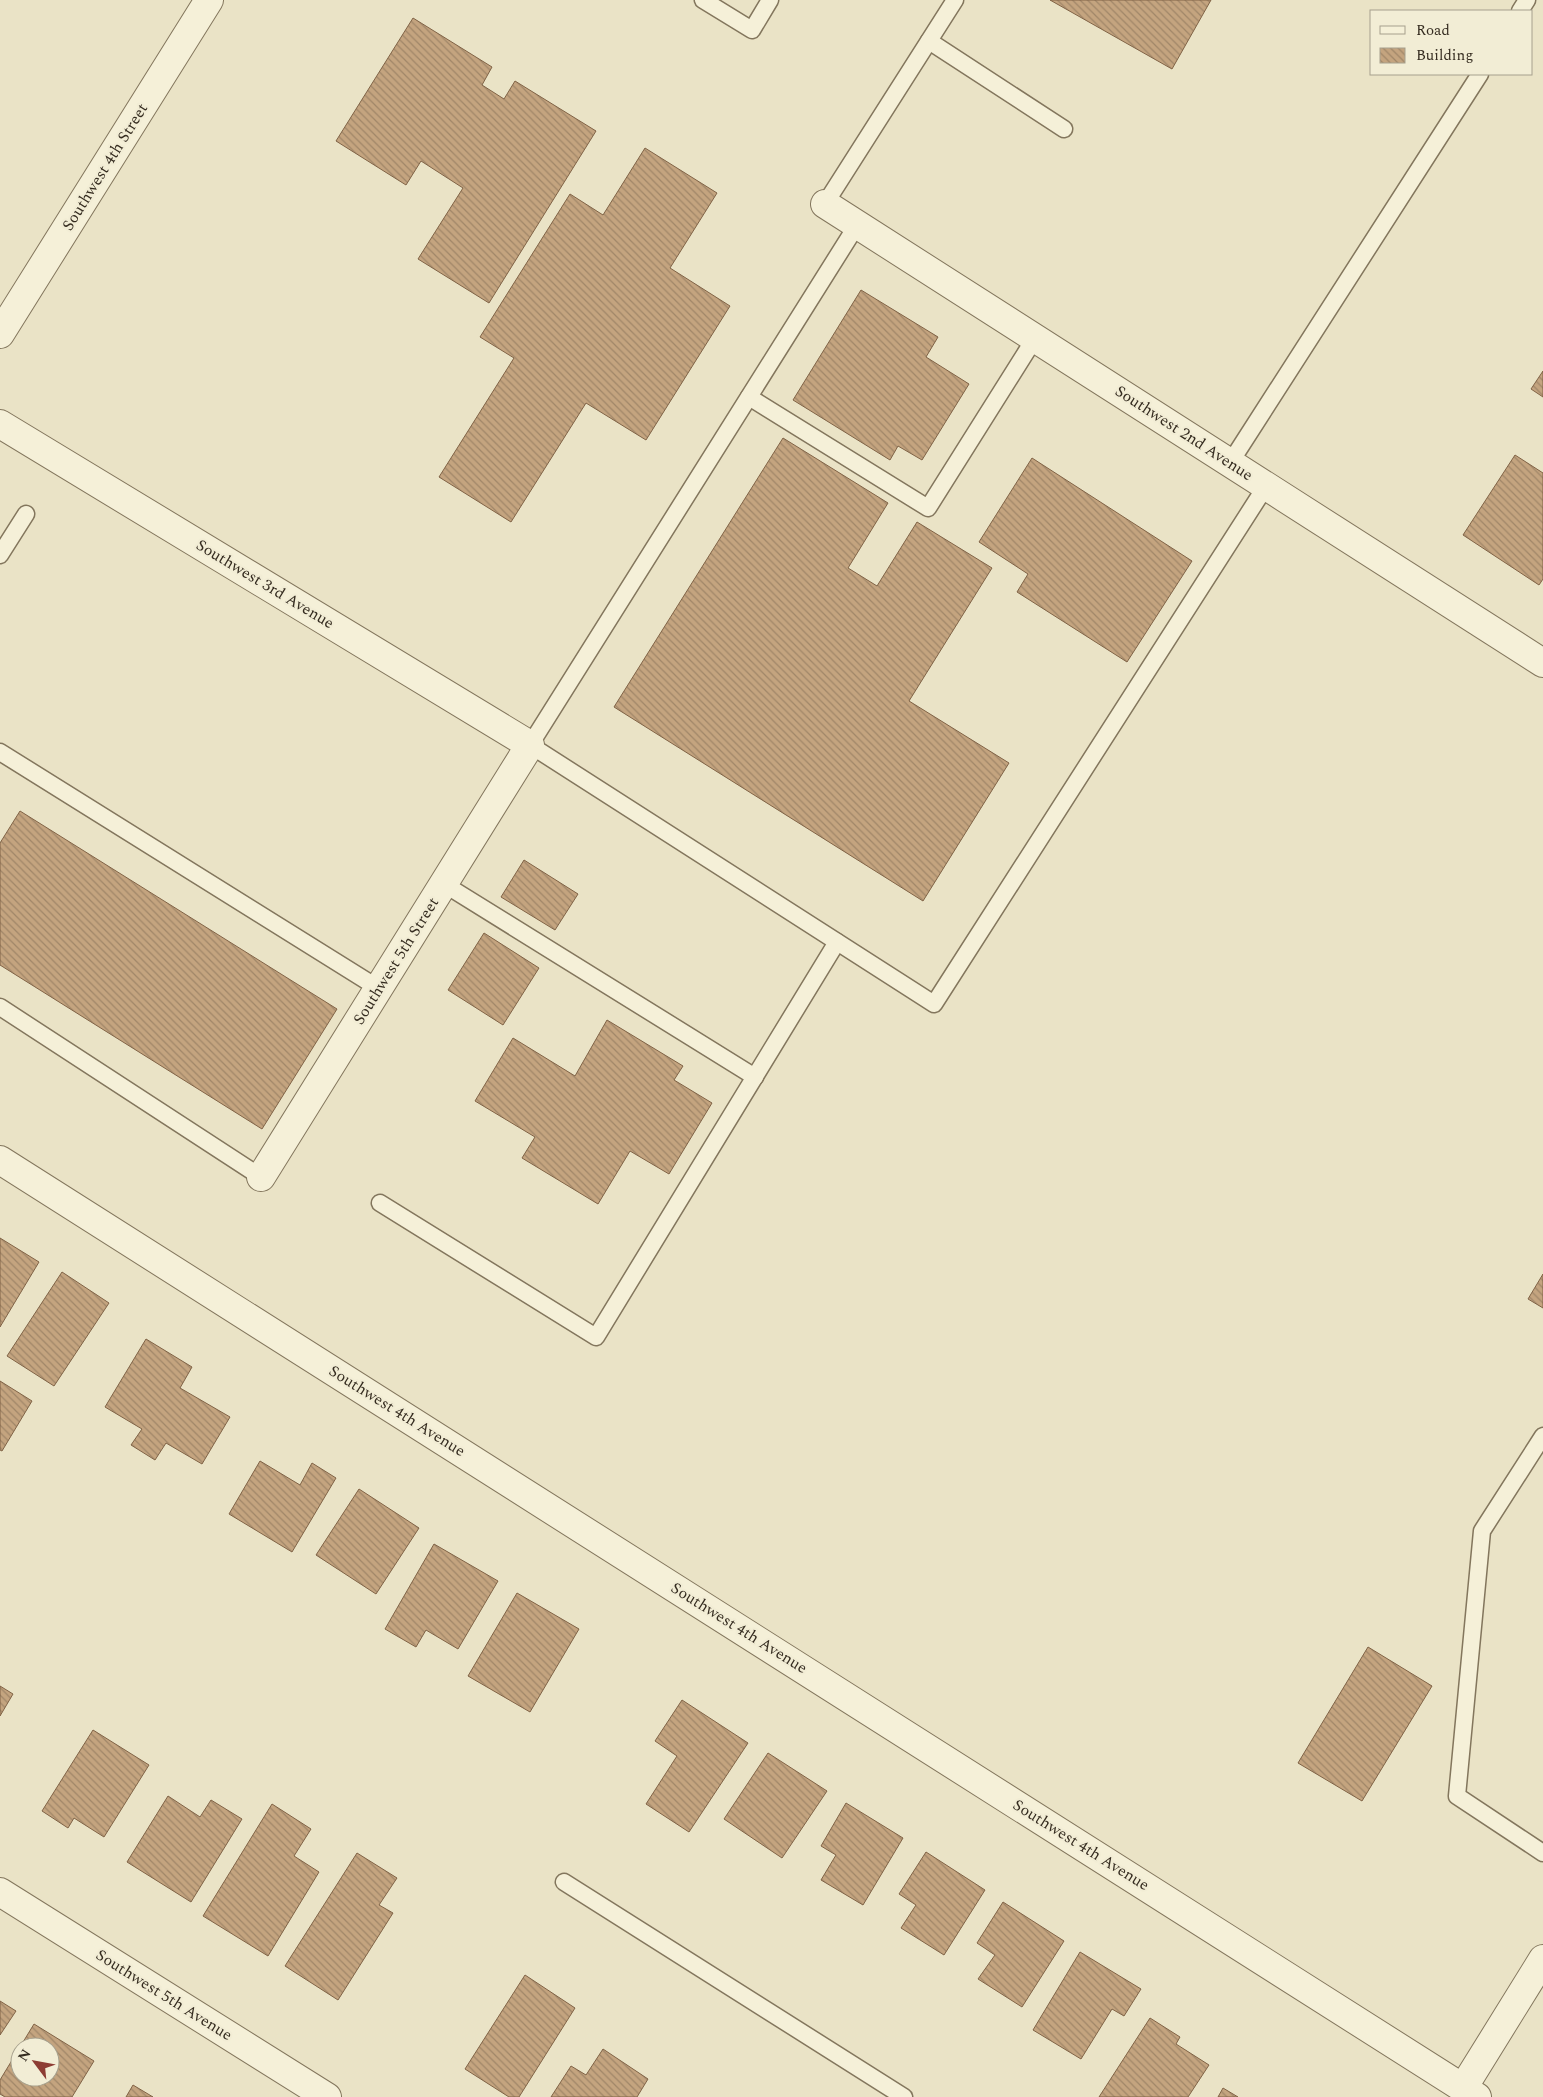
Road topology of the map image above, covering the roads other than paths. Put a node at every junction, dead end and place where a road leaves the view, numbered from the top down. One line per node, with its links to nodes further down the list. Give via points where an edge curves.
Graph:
1 (209, 0): 10 (street, Southwest 4th Street)
2 (703, 0): 3 (lane, via 752,30)
3 (770, 0)
4 (955, 0): 5 (lane)
5 (929, 41): 7 (lane); 8 (lane)
6 (1479, 75): 14 (lane)
7 (1064, 129)
8 (825, 204): 9 (street, Southwest 2nd Avenue)
9 (857, 225): 11 (street, Southwest 2nd Avenue); 12 (lane)
10 (0, 334)
11 (1035, 338): 12 (lane, via 928,508); 14 (street, Southwest 2nd Avenue)
12 (749, 396): 19 (lane)
13 (0, 424): 19 (street, Southwest 3rd Avenue)
14 (1230, 463): 15 (street, Southwest 2nd Avenue)
15 (1266, 486): 18 (street, Southwest 2nd Avenue); 22 (lane, via 934,1004)
16 (26, 514): 17 (lane)
17 (0, 555)
18 (1543, 663)
19 (530, 745): 21 (street, Southwest 5th Street); 22 (lane)
20 (2, 756): 23 (lane)
21 (444, 884): 23 (street, Southwest 5th Street); 25 (lane)
22 (837, 942): 25 (lane)
23 (378, 988): 27 (street, Southwest 5th Street)
24 (0, 1007): 27 (lane)
25 (755, 1077): 28 (lane, via 596,1337)
26 (0, 1160): 34 (street, Southwest 4th Avenue)
27 (261, 1177)
28 (380, 1203)
29 (1543, 1436): 30 (lane, via 1482,1531 1457,1796)
30 (1543, 1853)
31 (564, 1882): 36 (lane)
32 (0, 1892): 35 (street, Southwest 5th Avenue)
33 (1543, 1959): 34 (street)
34 (1470, 2092)
35 (327, 2097)
36 (904, 2097)

